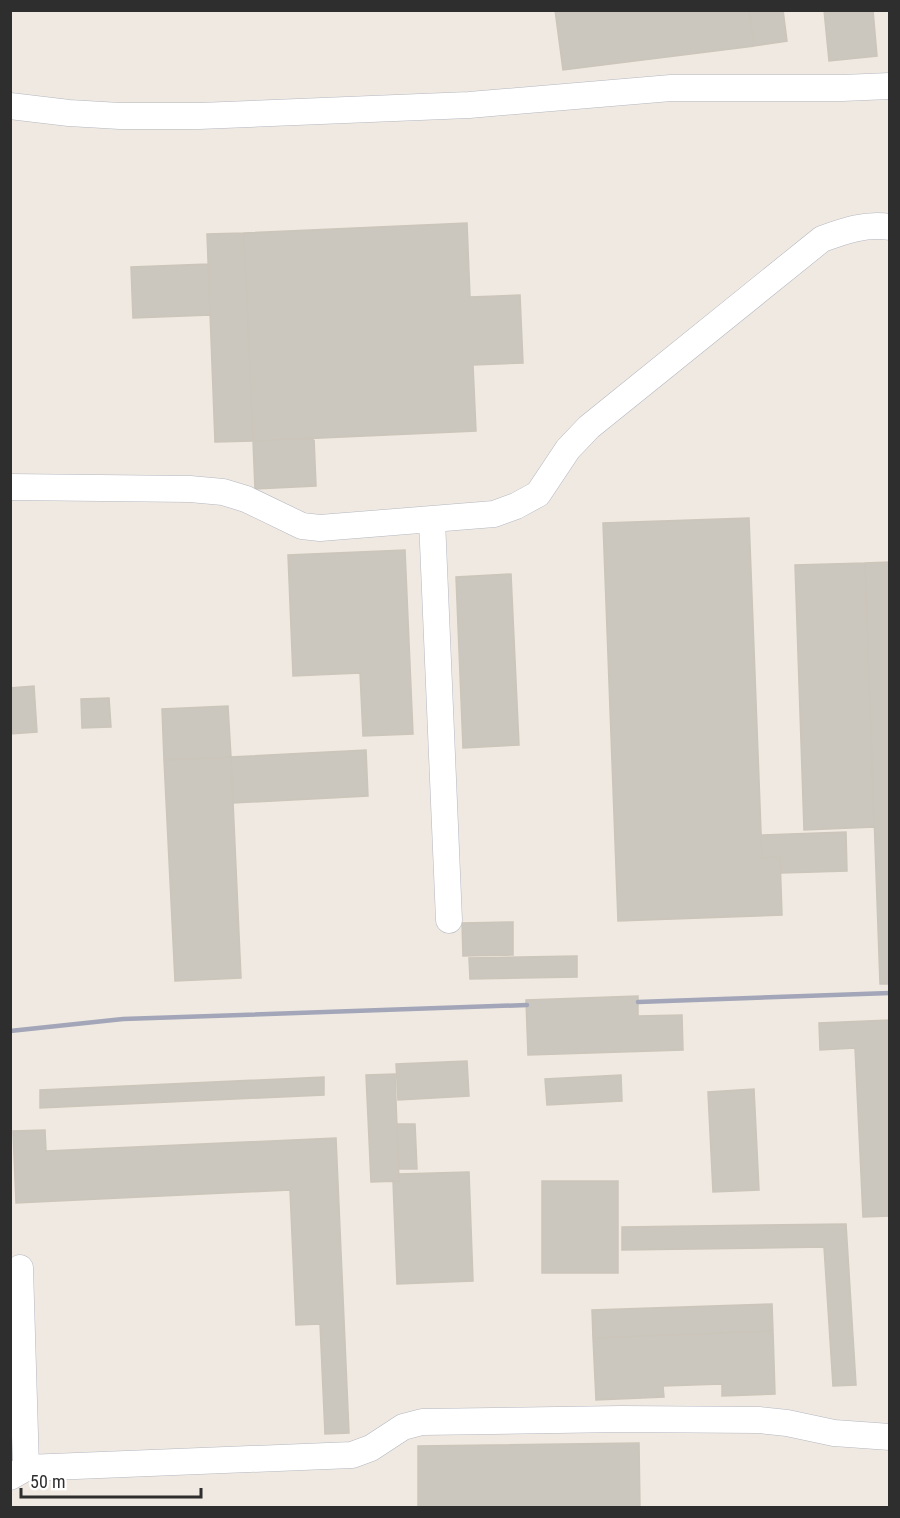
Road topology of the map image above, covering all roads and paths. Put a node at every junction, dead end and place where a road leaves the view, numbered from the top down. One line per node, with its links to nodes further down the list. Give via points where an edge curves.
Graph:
1 (890, 86): 2 (lane, via 671,88 469,105 199,116 120,116)
2 (10, 105)
3 (890, 227): 5 (lane, via 855,228 822,238 589,427 568,449 538,494 494,514)
4 (10, 487): 5 (lane, via 223,492 302,526 320,528)
5 (432, 520): 6 (lane)
6 (449, 920)
7 (20, 1268): 9 (lane)
8 (890, 1437): 9 (lane, via 834,1433 759,1420 422,1422 403,1427 371,1448 352,1455)
9 (18, 1473)

